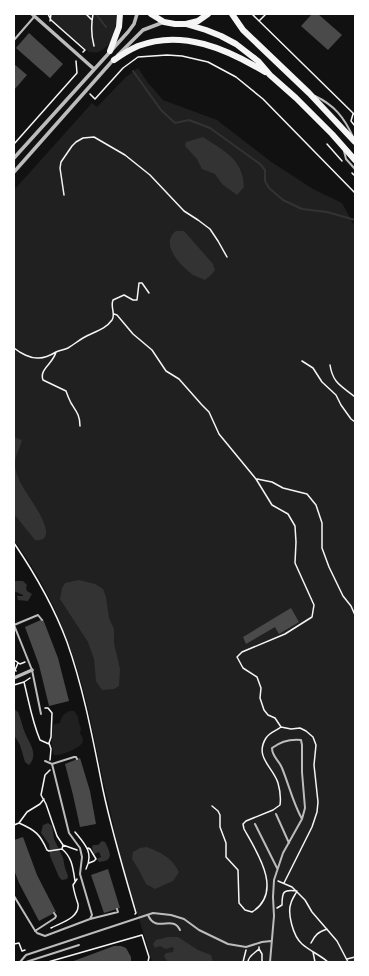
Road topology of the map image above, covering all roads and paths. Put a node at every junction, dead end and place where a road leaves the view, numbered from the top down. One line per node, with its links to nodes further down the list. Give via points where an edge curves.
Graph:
1 (48, 14): 13 (path)
2 (51, 14): 13 (path)
3 (86, 14): 14 (path)
4 (93, 14): 14 (path)
5 (120, 14): 20 (highway)
6 (137, 14): 20 (street, via 134,24)
7 (151, 14): 16 (highway)
8 (208, 14): 17 (highway, via 198,21)
9 (232, 14): 28 (highway, via 243,30)
10 (252, 14): 15 (path)
11 (266, 14): 15 (path)
12 (33, 15): 18 (lane); 21 (street)
13 (50, 21): 21 (path, via 84,50)
14 (92, 21): 19 (path)
15 (259, 21): 26 (path)
16 (164, 22): 17 (highway); 22 (street, via 143,30)
17 (186, 24): 24 (highway, via 236,44 258,61)
18 (14, 40)
19 (94, 46)
20 (110, 51): 23 (street)
21 (79, 56): 23 (street); 29 (path, via 76,61 77,73)
22 (114, 60): 24 (highway, via 137,46 159,41 192,41 234,54); 34 (street)
23 (94, 69): 31 (street)
24 (270, 75): 30 (highway)
25 (91, 95): 35 (path, via 95,99 123,68 138,57 182,56 208,62 236,77 263,99)
26 (354, 115): 27 (path, via 351,121)
27 (355, 126)
28 (355, 141)
29 (14, 144)
30 (343, 146): 32 (highway); 33 (lane, via 346,159)
31 (14, 158)
32 (355, 160)
33 (355, 170)
34 (14, 172)
35 (355, 193)
36 (64, 195): 37 (path, via 61,162 76,142 94,137 125,155 150,175 184,211 210,230)
37 (226, 257)
38 (149, 293): 39 (path, via 140,283 137,300 124,295 113,300)
39 (114, 314): 41 (path, via 102,329 67,349); 47 (path, via 152,350 166,371 179,379 209,412 219,434)
40 (14, 348): 41 (path, via 39,358 51,356)
41 (56, 352): 46 (path, via 41,375 43,380 66,390 77,410)
42 (302, 361): 45 (path, via 313,368)
43 (330, 365): 44 (path, via 332,376 338,385)
44 (355, 397)
45 (355, 422)
46 (80, 426)
47 (256, 479): 49 (path, via 307,494 316,505 322,523 322,548 328,567); 68 (path, via 272,505 288,514 295,526 295,563 314,605 312,617 304,623 273,640 242,652 237,657 243,668 257,677 264,710 275,718 281,727 267,737 262,752 278,782 280,805 243,824 268,880 264,899 259,908 252,912 245,910 239,903 238,870 226,857 220,815)
48 (14, 543): 90 (path, via 42,587 77,671 110,821 136,913)
49 (355, 615)
50 (42, 620): 51 (lane, via 38,615)
51 (14, 625): 53 (lane)
52 (14, 660): 53 (path, via 20,664)
53 (28, 661): 54 (lane)
54 (32, 670): 55 (lane); 56 (street)
55 (33, 675): 57 (path); 59 (lane)
56 (14, 678)
57 (24, 682): 58 (path); 61 (path, via 35,729 40,740)
58 (14, 685)
59 (40, 709): 60 (lane); 61 (path, via 48,708 52,712)
60 (41, 714)
61 (49, 744): 64 (path)
62 (77, 759): 65 (lane, via 74,757)
63 (45, 761): 64 (lane)
64 (49, 763): 65 (lane)
65 (52, 764): 66 (lane)
66 (53, 769): 67 (path, via 45,775 41,795); 78 (lane, via 69,833)
67 (44, 799): 71 (path, via 27,812); 75 (path, via 57,836)
68 (212, 806)
69 (276, 814): 74 (lane)
70 (302, 819): 70 (lane, via 306,808 302,745 301,740 296,739 279,743 272,748 272,754 282,766 296,809); 74 (lane)
71 (19, 823): 73 (path); 77 (path, via 33,829 47,850)
72 (255, 824): 80 (lane)
73 (14, 825)
74 (289, 843): 80 (lane)
75 (63, 845): 77 (path); 78 (path)
76 (88, 848): 79 (path, via 96,859)
77 (62, 850): 83 (path, via 70,858)
78 (81, 850): 81 (lane)
79 (89, 863)
80 (277, 868): 82 (lane)
81 (81, 878): 83 (path); 91 (lane, via 92,915)
82 (274, 880): 84 (path); 86 (lane)
83 (75, 881): 95 (path, via 73,885 78,906 74,915)
84 (297, 891): 86 (path, via 285,891 282,905 280,908); 92 (path); 104 (path, via 290,904 290,917 300,943)
85 (14, 896): 94 (lane)
86 (274, 908): 96 (lane)
87 (118, 909): 91 (lane, via 118,912)
88 (54, 913): 94 (lane, via 55,918)
89 (148, 915): 93 (lane, via 154,923 175,923); 101 (lane, via 171,914 228,944); 107 (lane, via 26,955)
90 (129, 916)
91 (90, 919): 95 (lane, via 45,936)
92 (327, 929): 98 (path, via 314,936); 106 (path)
93 (180, 930)
94 (35, 931): 95 (lane)
95 (41, 934)
96 (271, 941): 97 (lane); 114 (lane)
97 (260, 943): 101 (lane); 103 (path)
98 (311, 943)
99 (14, 944): 102 (path, via 19,943 22,951)
100 (79, 945): 108 (lane)
101 (248, 947): 111 (path)
102 (29, 949)
103 (259, 949): 112 (path); 113 (path)
104 (313, 952): 115 (path); 116 (path)
105 (355, 956): 106 (path)
106 (347, 959): 117 (path)
107 (20, 962)
108 (26, 962)
109 (48, 962): 110 (path, via 142,935)
110 (148, 962)
111 (243, 962)
112 (248, 962)
113 (262, 962)
114 (270, 962)
115 (315, 962)
116 (328, 962)
117 (348, 962)

